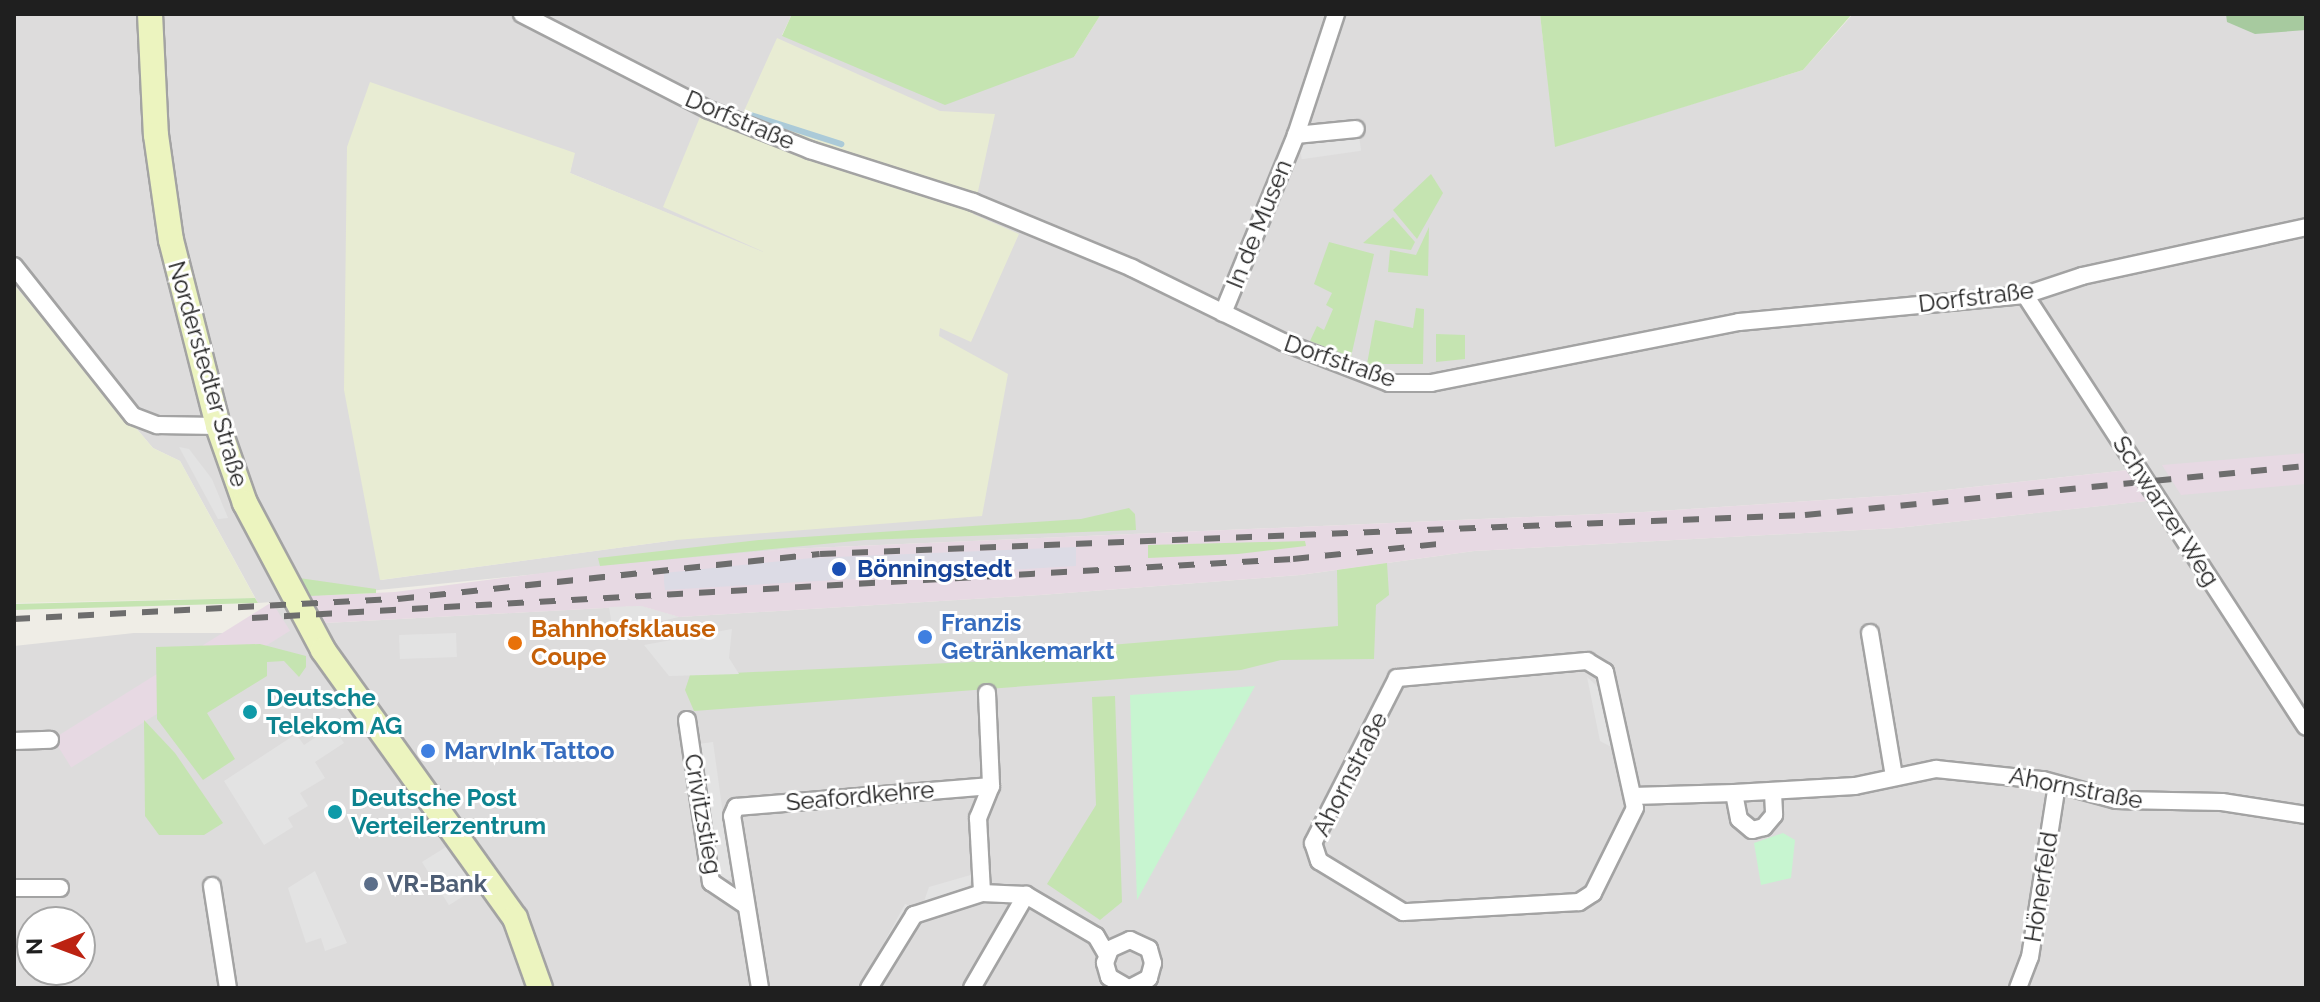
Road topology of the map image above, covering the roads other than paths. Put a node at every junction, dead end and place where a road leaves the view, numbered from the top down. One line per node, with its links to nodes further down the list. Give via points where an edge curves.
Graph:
1 (150, 14): 10 (main road, Norderstedter Straße, via 156,135 171,240)
2 (522, 14): 9 (street, Dorfstraße, via 709,110 810,150 973,202 1132,268)
3 (1336, 14): 5 (street, In de Musen)
4 (1356, 129): 5 (street, In de Musen)
5 (1296, 135): 9 (street, In de Musen)
6 (2306, 227): 8 (street, Dorfstraße, via 2082,276)
7 (14, 266): 10 (street, via 133,416 157,425)
8 (2025, 295): 9 (street, Dorfstraße, via 1726,324 1419,384 1389,383); 14 (street, Schwarzer Weg)
9 (1223, 313)
10 (218, 426): 32 (main road, Norderstedter Straße, via 245,503 283,582 323,650 515,918)
11 (1870, 633): 17 (street)
12 (987, 693): 19 (street)
13 (687, 720): 29 (street, Crivitzstieg, via 711,882)
14 (2306, 727)
15 (50, 740): 16 (street)
16 (14, 741)
17 (1894, 777): 18 (street, Ahornstraße, via 1936,769 1973,770); 21 (street, Ahornstraße)
18 (2057, 785): 23 (street, Ahornstraße, via 2116,800 2222,802); 37 (street, Hönerfeld, via 2030,957)
19 (991, 786): 27 (street, via 978,818); 29 (street, Seafordkehre, via 731,805)
20 (1734, 793): 21 (street, Ahornstraße); 21 (street, via 1739,819 1752,830 1764,827 1774,815); 22 (street, Ahornstraße)
21 (1773, 793)
22 (1633, 796): 22 (street, Ahornstraße, via 1635,808 1593,893 1579,902 1403,912 1319,861 1313,843 1397,678 1587,661 1605,672)
23 (2306, 815)
24 (212, 886): 31 (street)
25 (14, 888): 26 (street)
26 (60, 888)
27 (982, 893): 28 (street); 34 (street, via 914,915)
28 (1026, 895): 30 (street, via 1096,936); 35 (street)
29 (744, 904): 33 (street)
30 (1107, 955): 36 (street, via 1109,977); 36 (street, via 1116,944 1130,940 1149,949 1149,978)
31 (228, 988)
32 (540, 988)
33 (760, 988)
34 (869, 988)
35 (972, 988)
36 (1129, 988)
37 (2018, 988)

